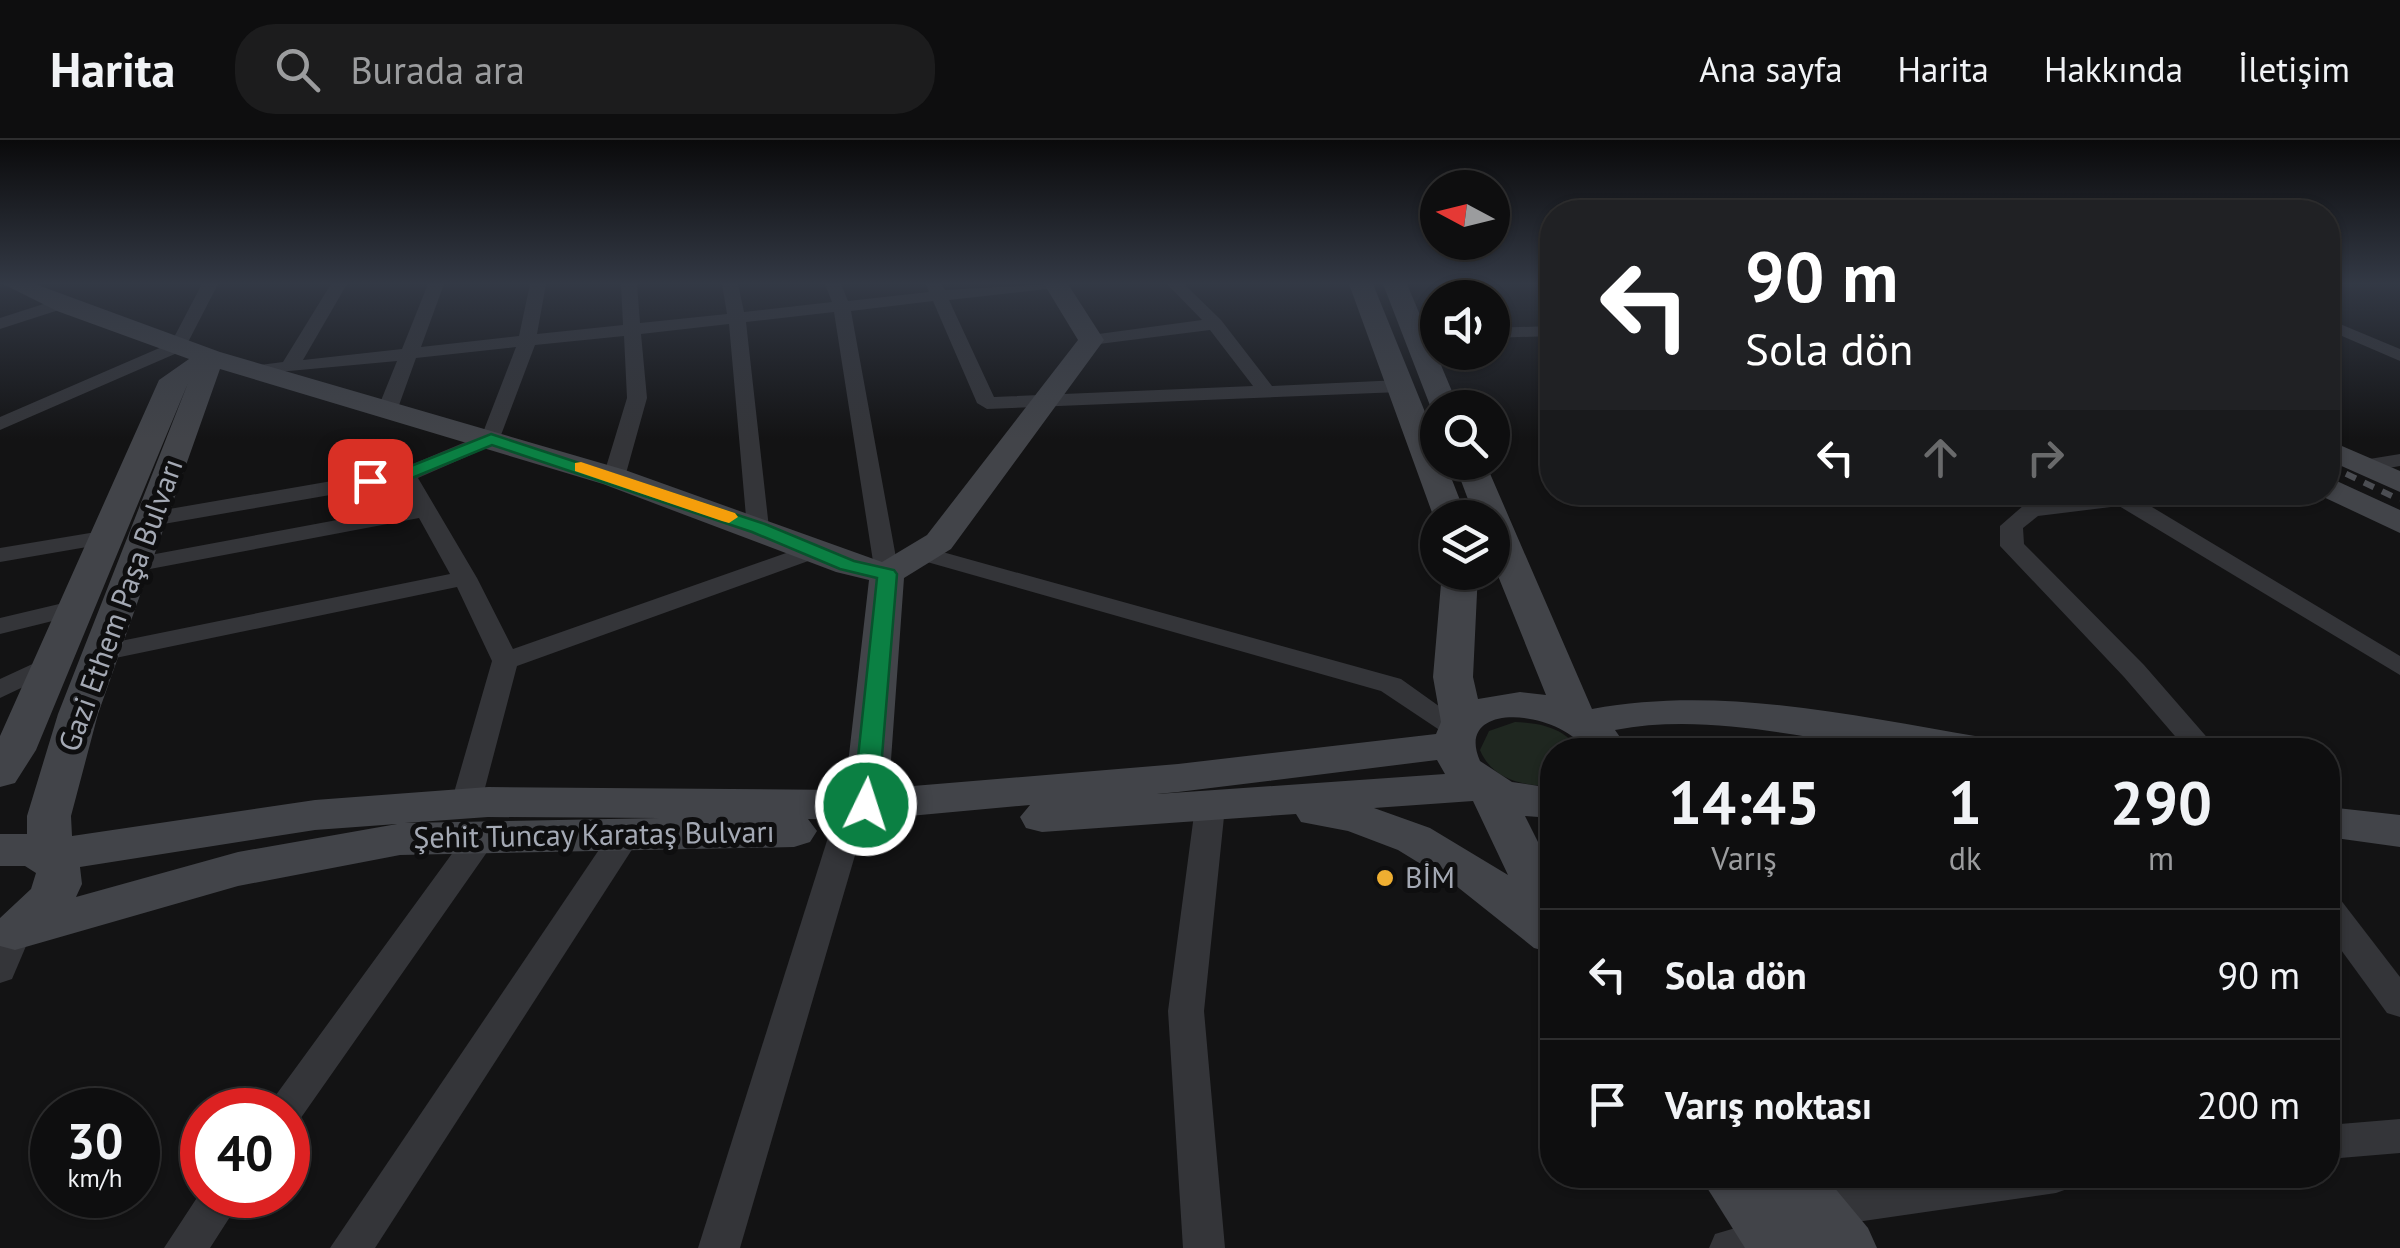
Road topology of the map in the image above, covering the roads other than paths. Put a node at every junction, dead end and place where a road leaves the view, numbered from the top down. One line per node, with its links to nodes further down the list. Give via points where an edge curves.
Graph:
1 (149, 336): 19 (main road)
2 (199, 336): 19 (street)
3 (308, 336): 22 (street)
4 (417, 336): 20 (street)
5 (528, 336): 18 (street)
6 (591, 336): 18 (street)
7 (633, 336): 34 (street, via 637,398)
8 (738, 336): 43 (street)
9 (847, 336): 50 (street)
10 (957, 336): 26 (street, via 987,404)
11 (1088, 336): 17 (main road)
12 (1124, 336): 17 (street)
13 (1224, 336): 25 (street)
14 (1381, 336): 24 (main road)
15 (2354, 336): 16 (street); 21 (street)
16 (2340, 338)
17 (1091, 340): 26 (main road)
18 (527, 343): 20 (street); 29 (street)
19 (195, 352): 23 (main road); 28 (street); 41 (main road, Gazi Ethem Paşa Bulvarı); 44 (main road, Gazi Ethem Paşa Bulvarı, via 172,380)
20 (410, 356): 22 (street); 27 (street)
21 (2400, 356)
22 (289, 368): 23 (street)
23 (252, 371): 27 (main road)
24 (1400, 386): 25 (street); 37 (main road)
25 (1266, 391): 26 (street)
26 (1042, 402): 46 (main road, via 939,542)
27 (388, 408): 29 (main road)
28 (0, 424)
29 (491, 439): 33 (street); 34 (main road)
30 (2340, 455): 32 (main road)
31 (2400, 460): 32 (street)
32 (2365, 466): 35 (main road)
33 (406, 474): 40 (street); 41 (street)
34 (614, 477): 43 (main road)
35 (2400, 483)
36 (2340, 494): 42 (main road)
37 (1444, 500)
38 (2062, 505): 63 (street, via 2032,510 2011,526 2012,546)
39 (2131, 505): 58 (street)
40 (426, 510): 49 (street); 51 (street)
41 (152, 520): 49 (main road, Gazi Ethem Paşa Bulvarı)
42 (2400, 524)
43 (758, 528): 45 (main road)
44 (108, 537): 47 (street); 53 (main road, Gazi Ethem Paşa Bulvarı)
45 (814, 551): 50 (main road); 56 (street)
46 (921, 554): 50 (main road); 61 (street, via 1391,684)
47 (0, 555)
48 (1510, 557): 60 (main road)
49 (134, 565): 55 (main road, Gazi Ethem Paşa Bulvarı)
50 (887, 574): 70 (main road)
51 (464, 578): 55 (street); 56 (street)
52 (1459, 590): 61 (main road)
53 (76, 608): 54 (street); 57 (main road, Gazi Ethem Paşa Bulvarı)
54 (0, 626)
55 (101, 653): 76 (main road, Gazi Ethem Paşa Bulvarı, via 49,816)
56 (505, 661): 71 (street)
57 (52, 664): 59 (street); 64 (main road, Gazi Ethem Paşa Bulvarı)
58 (2400, 667)
59 (0, 690)
60 (1589, 730): 61 (main road, Şehit Tuncay Karataş Bulvarı, via 1540,706 1516,704 1494,706); 62 (main road, via 1625,712 1683,712)
61 (1457, 732): 65 (main road, via 1457,761); 70 (main road, Şehit Tuncay Karataş Bulvarı, via 1178,778)
62 (1901, 738)
63 (2192, 738)
64 (0, 773)
65 (1487, 788): 67 (main road, Şehit Tuncay Karataş Bulvarı); 68 (main road, Şehit Tuncay Karataş Bulvarı); 77 (main road)
66 (2340, 800): 69 (main road)
67 (1540, 802)
68 (1232, 806): 70 (main road, Şehit Tuncay Karataş Bulvarı); 79 (main road, via 1336,813 1441,851); 92 (street, via 1186,1011)
69 (2400, 807)
70 (856, 816): 71 (main road, Şehit Tuncay Karataş Bulvarı); 74 (main road, Şehit Tuncay Karataş Bulvarı); 91 (street)
71 (474, 820): 74 (main road, Şehit Tuncay Karataş Bulvarı); 76 (main road, Şehit Tuncay Karataş Bulvarı, via 315,814); 80 (main road, Şehit Tuncay Karataş Bulvarı, via 238,870); 82 (street)
72 (2340, 824): 73 (main road)
73 (2400, 831)
74 (626, 834): 90 (street)
75 (0, 850): 76 (main road, Şehit Tuncay Karataş Bulvarı)
76 (50, 856): 80 (main road, Gazi Ethem Paşa Bulvarı, via 60,880)
77 (1540, 892)
78 (2340, 924): 81 (street)
79 (1540, 927)
80 (5, 948)
81 (2400, 1003)
82 (298, 1088)
83 (2400, 1136): 84 (street)
84 (2340, 1141)
85 (1744, 1188): 88 (main road)
86 (1989, 1188): 88 (street)
87 (207, 1218): 89 (street)
88 (1789, 1227)
89 (185, 1248)
90 (350, 1248)
91 (719, 1248)
92 (1204, 1248)

